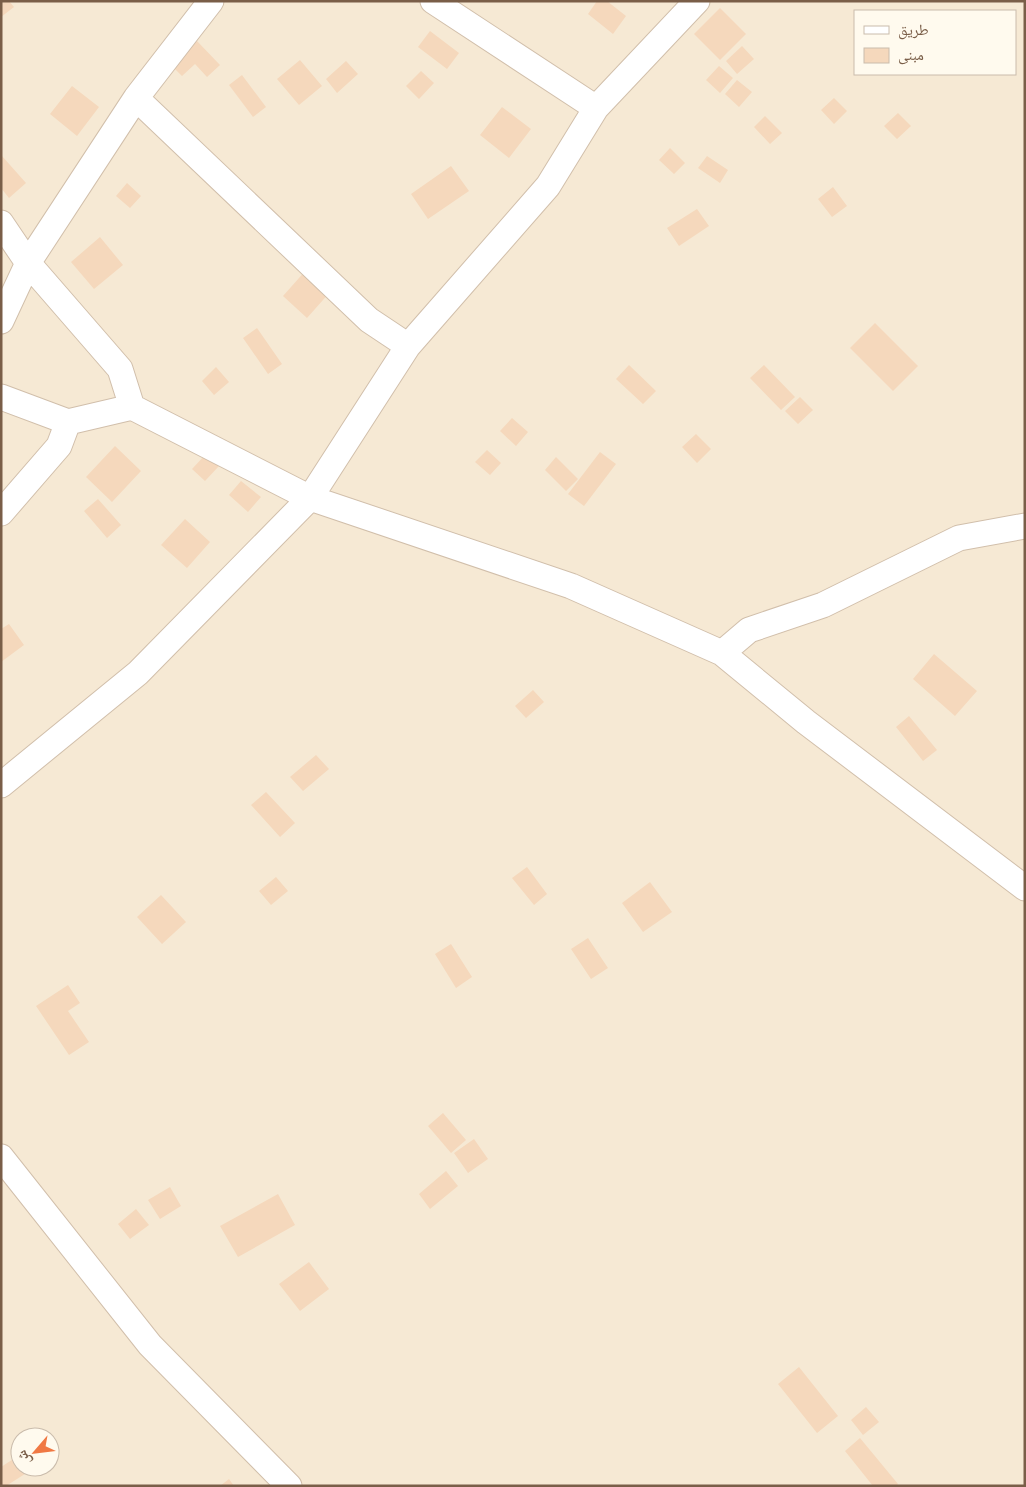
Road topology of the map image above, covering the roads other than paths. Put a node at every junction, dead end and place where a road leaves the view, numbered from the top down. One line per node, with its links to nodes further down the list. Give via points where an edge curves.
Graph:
1 (211, 1): 4 (street)
2 (433, 1): 5 (street)
3 (697, 1): 5 (street)
4 (136, 98): 7 (street); 9 (street, via 369,320)
5 (596, 108): 9 (street, via 548,186)
6 (1, 223): 7 (street)
7 (28, 263): 8 (street); 11 (street, via 120,369)
8 (1, 321)
9 (408, 346): 13 (street)
10 (1, 397): 12 (street)
11 (132, 407): 12 (street); 13 (street)
12 (68, 422): 14 (street, via 59,446)
13 (310, 498): 16 (street, via 572,586); 17 (street, via 138,672)
14 (1, 513)
15 (1025, 526): 16 (street, via 959,538 823,605 749,630)
16 (722, 653): 18 (street, via 806,722)
17 (1, 785)
18 (1025, 888)
19 (1, 1157): 20 (street, via 150,1345)
20 (289, 1486)

